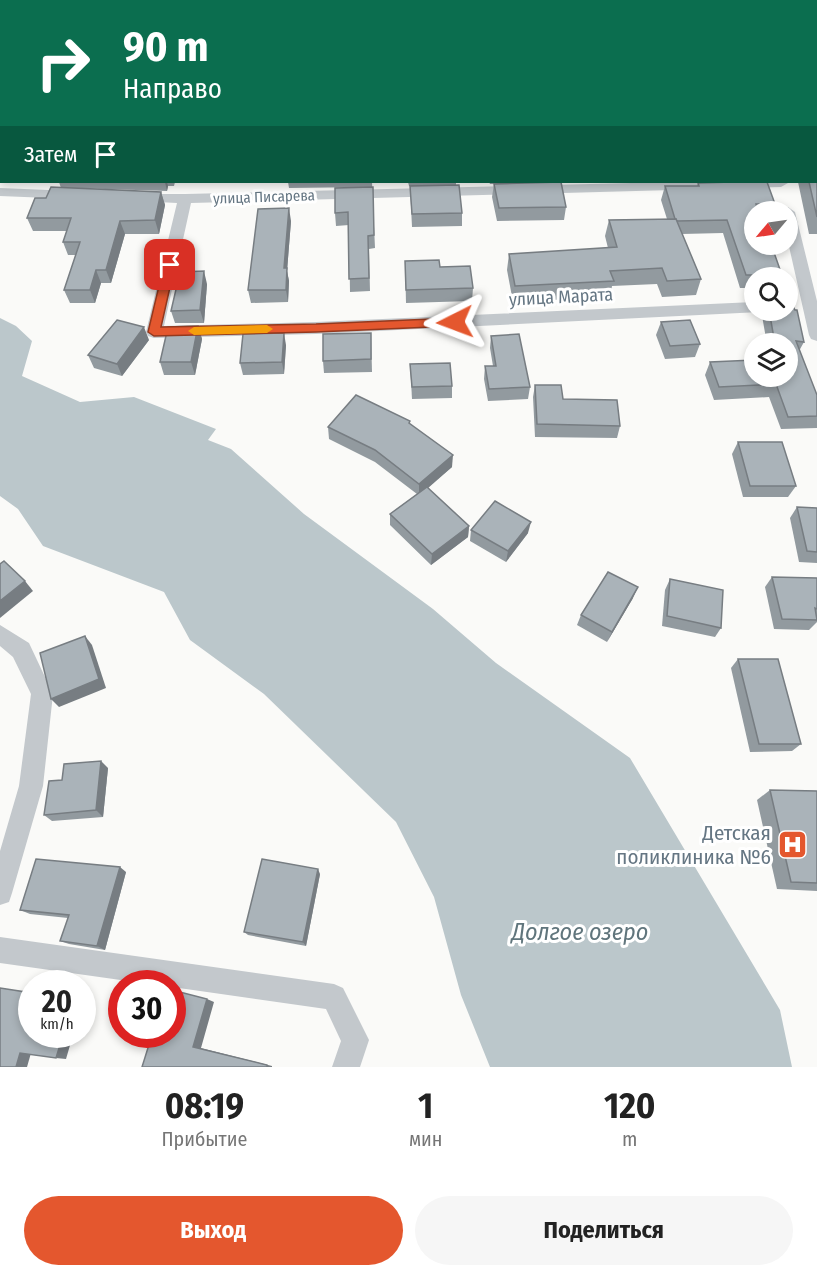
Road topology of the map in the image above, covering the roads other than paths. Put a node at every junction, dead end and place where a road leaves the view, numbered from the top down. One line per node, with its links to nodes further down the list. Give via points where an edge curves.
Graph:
1 (745, 183): 6 (street, улица Писарева)
2 (780, 183): 7 (street)
3 (0, 192): 4 (street)
4 (92, 196)
5 (127, 197): 6 (street, улица Писарева)
6 (185, 199): 10 (street, улица Марата, via 154,332)
7 (784, 201)
8 (797, 255): 9 (street)
9 (808, 306): 11 (street)
10 (744, 308)
11 (817, 335)
12 (0, 634): 13 (street, via 21,650 42,694 32,786)
13 (0, 893)
14 (0, 950): 15 (street, via 334,997 355,1040)
15 (346, 1067)

